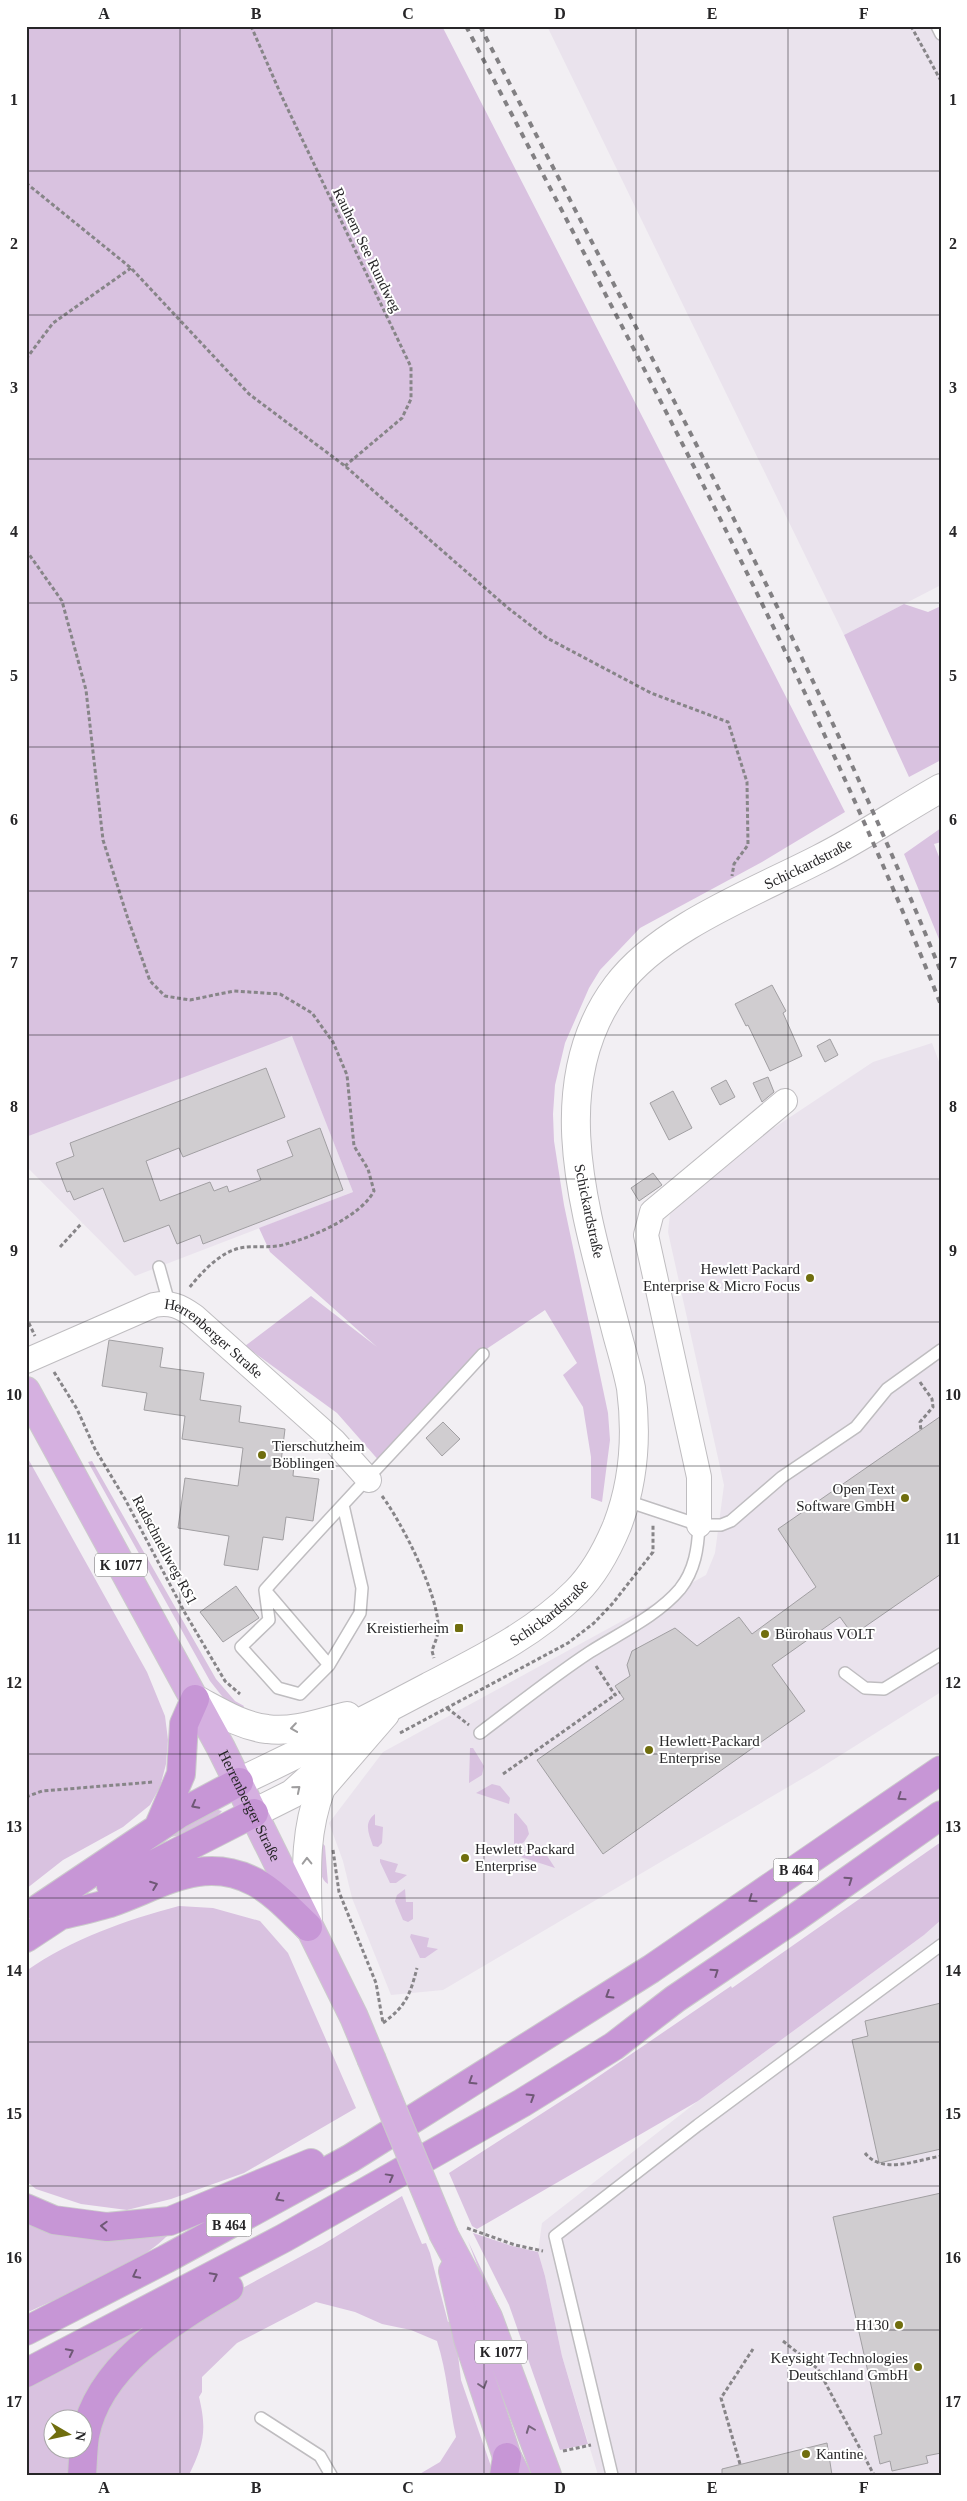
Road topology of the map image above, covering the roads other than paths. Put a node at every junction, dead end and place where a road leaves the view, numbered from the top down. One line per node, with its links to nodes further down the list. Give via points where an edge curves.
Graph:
1 (937, 26): 2 (lane)
2 (941, 34)
3 (937, 793): 12 (street, Schickardstraße, via 822,858 667,938 637,962 616,987 595,1023 577,1087 575,1119 586,1208 630,1386 635,1442)
4 (785, 1101): 14 (street, via 652,1212 646,1235 699,1477)
5 (159, 1267): 6 (lane)
6 (172, 1304): 8 (street, Herrenberger Straße, via 136,1313); 11 (street, Herrenberger Straße, via 194,1316 334,1441)
7 (941, 1350): 14 (lane, via 887,1389 856,1427 782,1477 732,1521 721,1526)
8 (32, 1352)
9 (483, 1354): 11 (lane)
10 (26, 1391): 19 (main road, Herrenberger Straße / K 1077)
11 (369, 1480): 13 (lane)
12 (627, 1501): 14 (lane); 20 (street, Schickardstraße, via 608,1548 579,1589 549,1617)
13 (343, 1505): 15 (lane); 17 (lane, via 362,1588 360,1613)
14 (699, 1525): 21 (lane, via 698,1552 681,1588 664,1605 588,1654)
15 (265, 1590): 17 (lane); 17 (lane, via 269,1620 241,1646 278,1688 300,1694)
16 (941, 1654): 18 (lane, via 884,1688 865,1688)
17 (329, 1665)
18 (845, 1673)
19 (195, 1699): 20 (street, one-way to 19, via 276,1730 233,1719); 23 (main road, Herrenberger Straße / K 1077); 26 (highway, via 184,1724 181,1774)
20 (393, 1706): 23 (street, Schickardstraße); 24 (street, Schickardstraße, one-way to 20, via 292,1794); 29 (street, one-way to 20, via 307,1848 310,1820 321,1788)
21 (480, 1732)
22 (941, 1770): 32 (highway, B 464, one-way to 32, via 651,1970)
23 (239, 1782): 24 (main road, Herrenberger Straße / K 1077); 26 (highway, one-way to 26)
24 (254, 1813): 27 (highway, via 96,1893); 29 (main road, Herrenberger Straße / K 1077)
25 (941, 1815): 33 (highway, B 464, one-way to 25, via 522,2103 614,2046 675,1999)
26 (158, 1828): 28 (highway)
27 (58, 1916): 29 (highway, one-way to 29, via 110,1902 180,1876 214,1870 242,1876 261,1885); 30 (highway)
28 (26, 1918)
29 (308, 1927): 35 (main road, Herrenberger Straße / K 1077, bridge)
30 (26, 1938)
31 (941, 1945): 43 (lane, via 824,2030 555,2236)
32 (426, 2110): 34 (highway, B 464, one-way to 34, via 320,2160 170,2221 107,2227 54,2220); 36 (highway, B 464, one-way to 36, via 342,2163)
33 (348, 2202): 37 (highway, B 464, one-way to 33, via 211,2278); 41 (highway, via 328,2232 190,2311 140,2347 116,2374 97,2404 85,2435)
34 (26, 2208)
35 (456, 2231): 39 (main road, Herrenberger Straße / K 1077, one-way to 35, via 488,2317); 40 (main road, Herrenberger Straße / K 1077, one-way to 40, via 468,2339)
36 (26, 2331)
37 (26, 2373)
38 (261, 2418): 42 (lane, via 320,2456)
39 (552, 2464)
40 (509, 2469)
41 (82, 2475)
42 (331, 2475)
43 (612, 2475)

